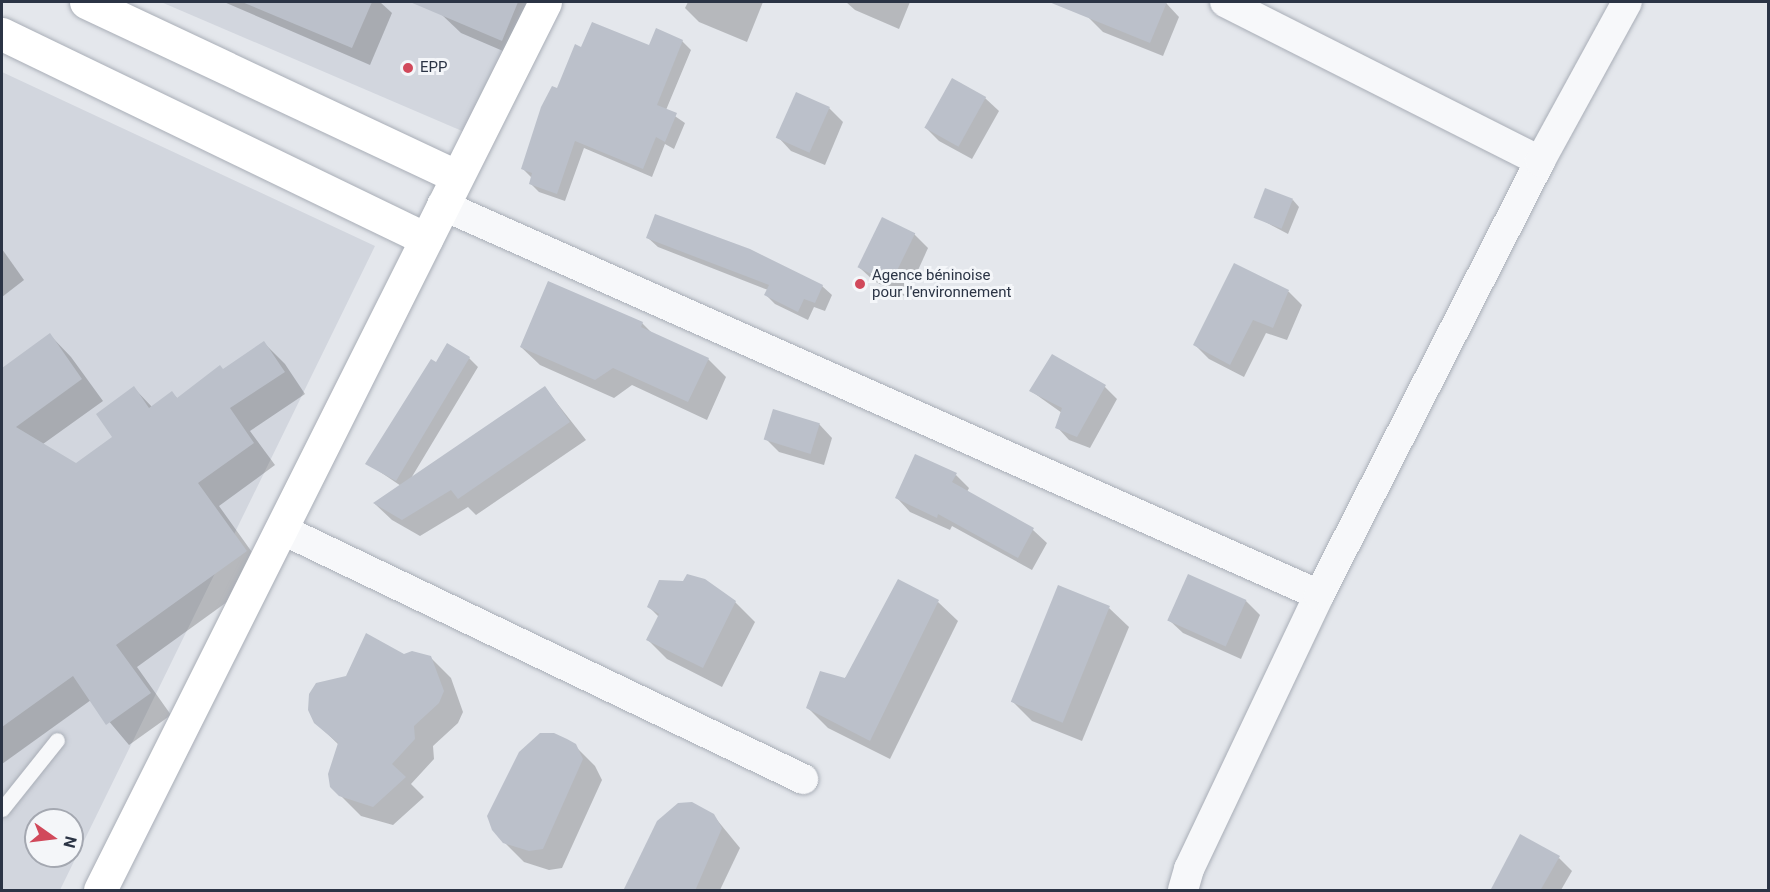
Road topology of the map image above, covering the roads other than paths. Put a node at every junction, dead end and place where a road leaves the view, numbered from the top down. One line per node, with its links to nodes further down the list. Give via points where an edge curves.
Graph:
1 (86, 2): 7 (street)
2 (545, 2): 7 (street)
3 (1225, 2): 6 (street)
4 (1627, 2): 6 (street)
5 (2, 34): 8 (street)
6 (1540, 160): 10 (street)
7 (449, 190): 8 (street); 10 (street)
8 (426, 239): 9 (street)
9 (281, 529): 12 (street); 15 (street)
10 (1319, 595): 14 (street)
11 (57, 740): 13 (lane)
12 (803, 779)
13 (2, 809)
14 (1186, 880): 16 (street)
15 (100, 891)
16 (1164, 891)

